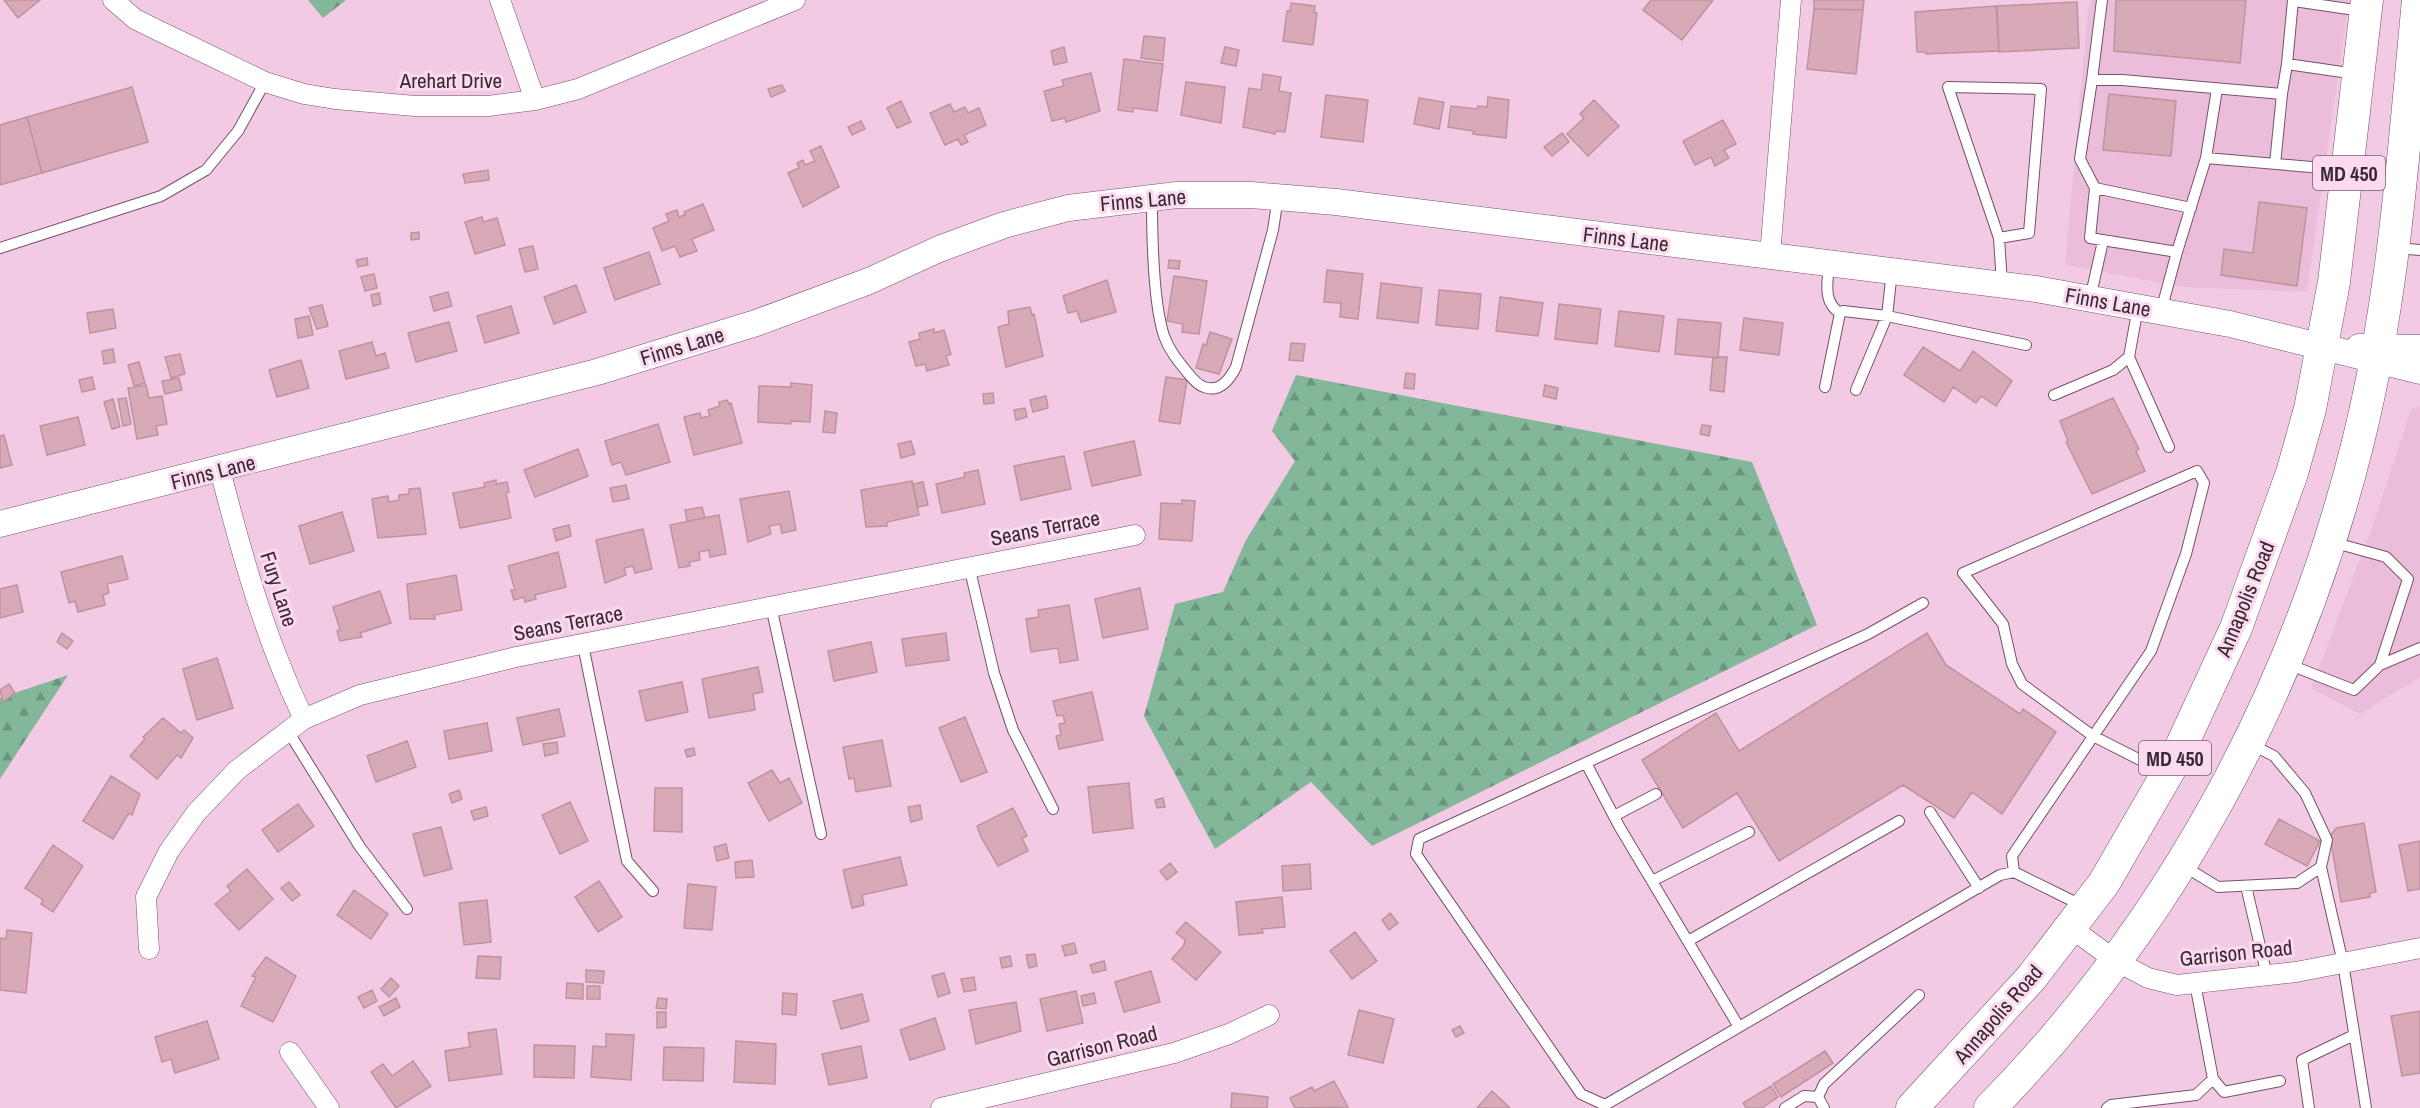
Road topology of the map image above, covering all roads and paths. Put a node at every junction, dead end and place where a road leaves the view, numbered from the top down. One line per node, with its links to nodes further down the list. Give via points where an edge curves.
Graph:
1 (113, 0): 12 (street, Arehart Drive, via 135,19)
2 (500, 0): 15 (street)
3 (795, 0): 15 (street, Arehart Drive, via 578,88)
4 (1791, 0): 28 (street)
5 (2102, 0): 11 (lane)
6 (2294, 0): 8 (lane); 9 (lane)
7 (2418, 0): 26 (main road, MD 450, via 2406,182)
8 (2366, 6): 10 (main road, Annapolis Road / MD 450)
9 (2288, 64): 10 (lane); 14 (lane)
10 (2359, 75): 18 (main road, Annapolis Road / MD 450)
11 (2092, 80): 13 (lane); 19 (lane, via 2080,159)
12 (265, 82): 15 (street, Arehart Drive, via 324,98 416,106 488,106); 25 (lane, via 238,131 206,170 161,196)
13 (2217, 89): 14 (lane); 16 (lane)
14 (2282, 94): 17 (lane)
15 (535, 100)
16 (2206, 158): 17 (lane); 22 (lane)
17 (2276, 164): 18 (lane)
18 (2349, 170): 37 (main road, Annapolis Road / MD 450)
19 (2095, 188): 22 (lane); 24 (lane, via 2090,238)
20 (1278, 197): 21 (street, Finns Lane); 21 (lane, via 1273,230 1236,367 1226,382 1213,388 1204,387 1191,377 1164,336 1152,235); 28 (street, Finns Lane)
21 (1152, 198): 46 (street, Finns Lane, via 1068,208 1004,225 756,323 586,375)
22 (2191, 207): 27 (lane)
23 (1999, 238): 23 (lane, via 1959,120 1948,87 2041,89 2029,233); 31 (lane)
24 (2103, 241): 27 (lane); 32 (lane)
25 (0, 248)
26 (2406, 249): 39 (main road, MD 450)
27 (2177, 252): 33 (lane)
28 (1770, 255): 29 (street, Finns Lane)
29 (1829, 262): 30 (street, Finns Lane); 34 (lane, via 1829,304)
30 (1892, 270): 31 (street, Finns Lane); 35 (lane)
31 (2002, 285): 32 (street, Finns Lane)
32 (2090, 298): 33 (street, Finns Lane)
33 (2150, 309): 37 (street, Finns Lane); 40 (lane)
34 (1840, 313): 35 (lane); 42 (lane)
35 (1887, 316): 36 (lane); 43 (lane)
36 (2026, 345)
37 (2323, 346): 39 (street, Finns Lane); 62 (main road, Annapolis Road / MD 450, via 2292,473 2263,559 2211,685)
38 (2420, 348): 39 (street)
39 (2375, 354): 41 (street); 49 (main road, MD 450, via 2358,442)
40 (2129, 357): 44 (lane, via 2113,370); 45 (lane)
41 (2420, 372)
42 (1825, 387)
43 (1856, 390)
44 (2054, 395)
45 (2169, 447)
46 (220, 470): 47 (street, Finns Lane); 57 (street, Fury Lane, via 279,668)
47 (0, 524)
48 (1135, 535): 50 (street, Seans Terrace)
49 (2329, 541): 55 (main road, MD 450); 56 (lane, via 2386,557 2408,579)
50 (969, 566): 52 (street, Seans Terrace); 64 (lane, via 994,673 1013,730)
51 (1923, 603): 61 (lane, via 1868,634)
52 (771, 606): 53 (street, Seans Terrace); 69 (lane)
53 (583, 645): 57 (street, Seans Terrace, via 380,690); 76 (lane, via 627,861)
54 (2420, 648): 56 (lane)
55 (2285, 663): 56 (lane, via 2354,690); 60 (main road, MD 450)
56 (2380, 665)
57 (304, 718): 58 (street, Seans Terrace)
58 (288, 731): 77 (lane, via 360,847); 81 (street, Seans Terrace, via 237,770 196,813 169,851 146,897)
59 (2093, 736): 59 (lane, via 2151,651 2186,554 2204,483 2197,471 1963,573 2003,624 2012,664 2022,684); 62 (lane); 72 (lane, via 2012,856)
60 (2248, 743): 70 (main road, MD 450); 71 (lane, via 2274,756 2305,793 2327,840)
61 (1586, 763): 66 (lane); 88 (lane, via 1419,839 1416,854 1581,1094 1605,1105)
62 (2167, 774): 78 (main road, Annapolis Road / MD 450, via 2104,883)
63 (1656, 794): 66 (lane)
64 (1053, 809)
65 (1930, 812): 75 (lane)
66 (1614, 816): 73 (lane)
67 (1899, 821): 79 (lane)
68 (1749, 832): 73 (lane)
69 (821, 834)
70 (2182, 865): 74 (lane, via 2218,887); 82 (main road, MD 450)
71 (2321, 867): 74 (lane, via 2297,883); 83 (lane)
72 (2014, 872): 75 (lane, via 2000,875); 78 (lane)
73 (1652, 881): 79 (lane)
74 (2247, 886): 84 (lane)
75 (1979, 888): 88 (lane)
76 (652, 891)
77 (407, 909)
78 (2078, 918): 82 (street, Garrison Road); 99 (main road, Annapolis Road / MD 450, via 2016,996)
79 (1688, 941): 88 (lane)
80 (2420, 948): 83 (street, Garrison Road)
81 (149, 949)
82 (2116, 961): 85 (street, Garrison Road, via 2148,978 2177,985); 100 (main road, MD 450, via 2049,1044)
83 (2343, 963): 84 (street, Garrison Road); 89 (lane)
84 (2267, 976): 85 (street, Garrison Road)
85 (2195, 983): 91 (lane)
86 (1919, 995): 93 (lane, via 1824,1084)
87 (1269, 1015): 96 (street, Garrison Road, via 1174,1053)
88 (1739, 1027)
89 (2354, 1035): 102 (lane, via 2302,1060); 103 (lane)
90 (290, 1052): 95 (street)
91 (2213, 1079): 92 (lane, via 2224,1092); 94 (lane, via 2196,1095)
92 (2280, 1081)
93 (1818, 1097): 97 (lane, via 1804,1096); 98 (lane)
94 (2181, 1102): 101 (lane)
95 (329, 1108)
96 (941, 1108)
97 (1785, 1108)
98 (1824, 1108)
99 (1912, 1108)
100 (1990, 1108)
101 (2107, 1108)
102 (2309, 1108)
103 (2366, 1108)

